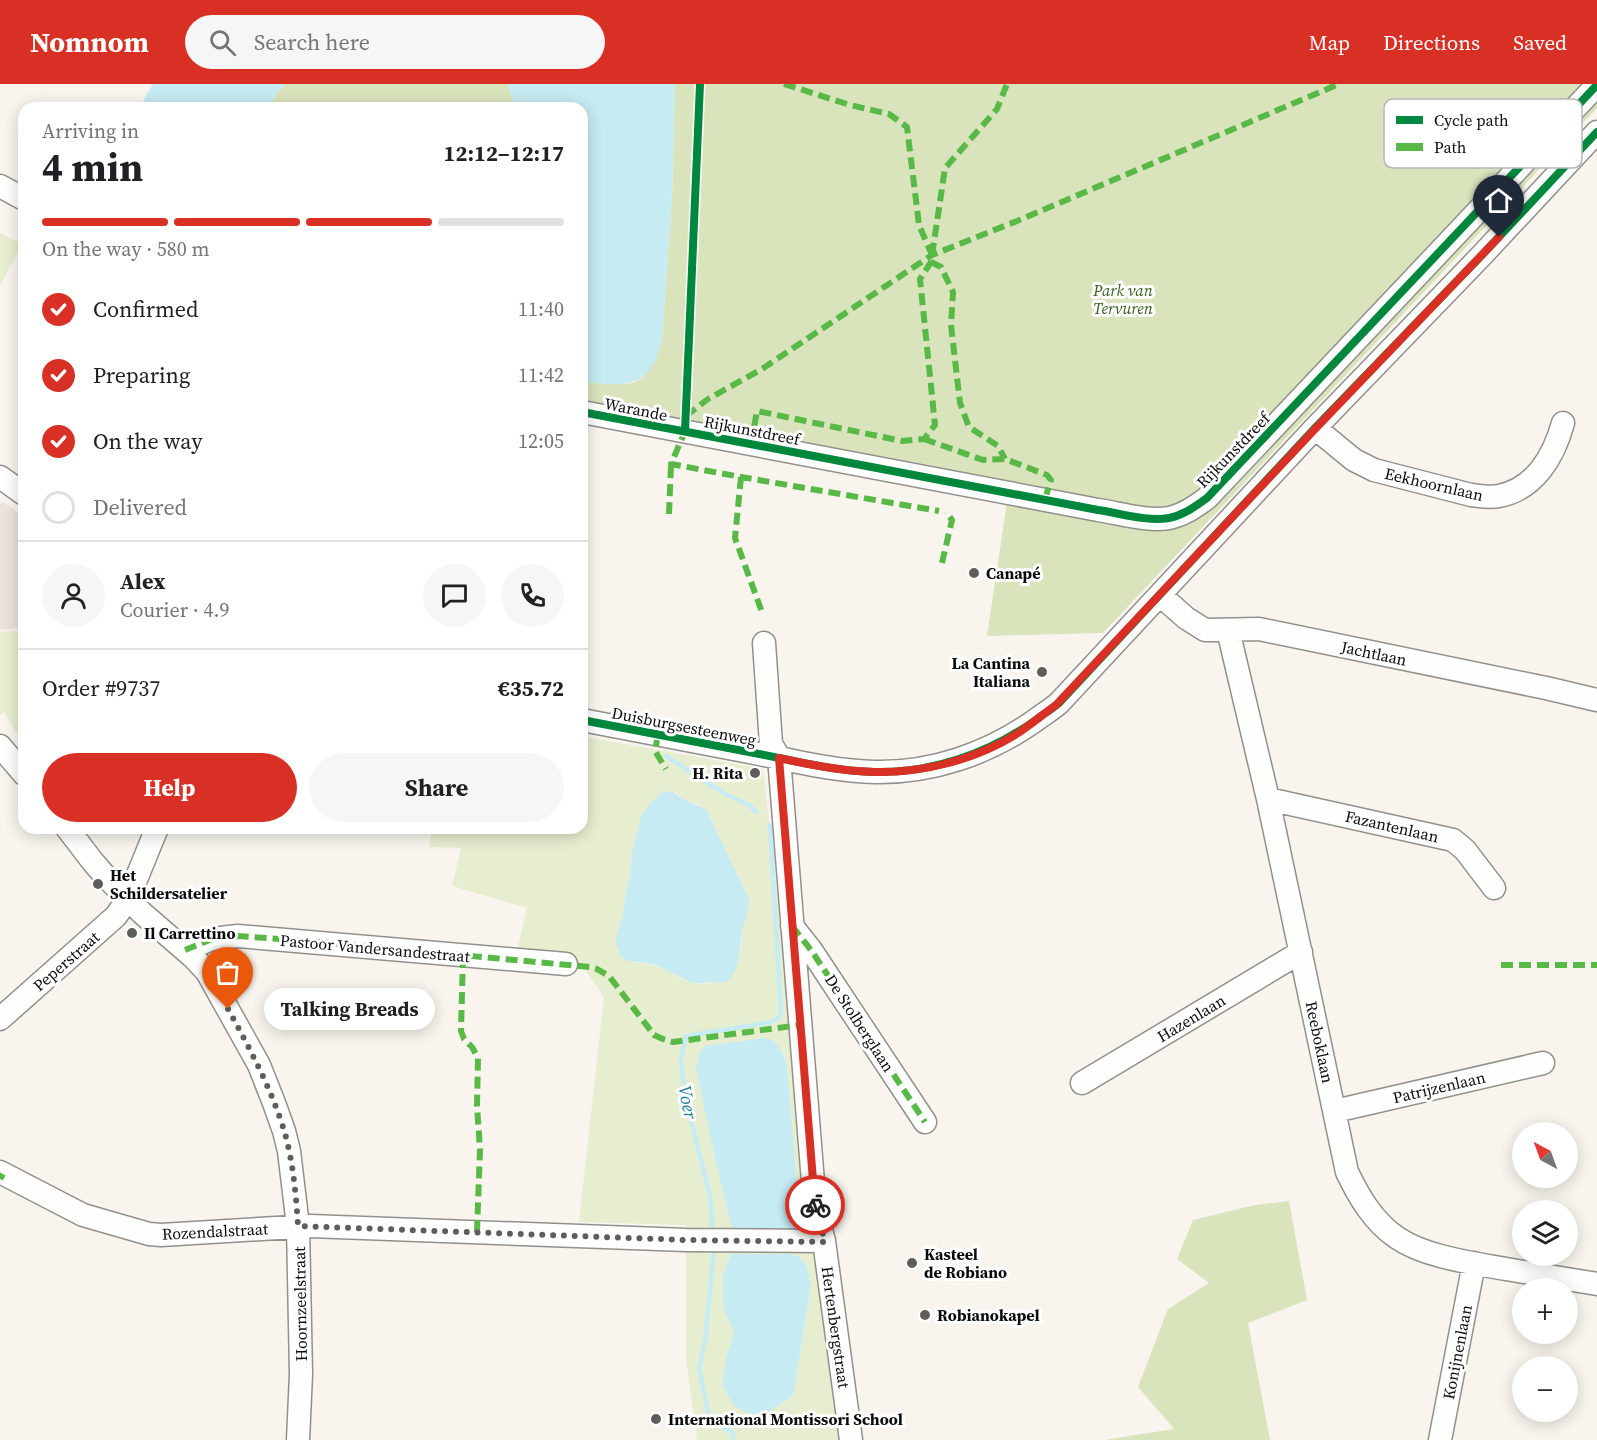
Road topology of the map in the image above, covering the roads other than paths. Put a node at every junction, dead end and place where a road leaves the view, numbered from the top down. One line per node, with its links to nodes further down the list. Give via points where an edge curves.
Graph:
1 (1597, 85): 2 (street, Rijkunstdreef)
2 (1582, 101)
3 (1597, 132): 4 (street, Duisburgsesteenweg)
4 (1582, 148)
5 (1519, 168): 12 (street, Rijkunstdreef, via 1208,498 1171,518 1098,510)
6 (1563, 168): 11 (street, Duisburgsesteenweg)
7 (0, 186): 8 (street)
8 (18, 196)
9 (588, 413): 12 (street, Warande)
10 (1563, 423): 11 (street, Eekhoornlaan, via 1554,451 1534,478 1523,487 1486,497 1374,470 1354,460)
11 (1316, 428): 15 (street, Duisburgsesteenweg)
12 (686, 431)
13 (0, 477): 14 (street)
14 (18, 490)
15 (1160, 595): 16 (street, Jachtlaan, via 1205,630); 21 (street, Duisburgsesteenweg, via 1056,705 1014,735 976,754 940,765 876,772)
16 (1228, 630): 18 (street, Jachtlaan, via 1259,629); 23 (street, Reeboklaan)
17 (764, 644): 21 (street, Hertenbergstraat, via 771,744)
18 (1597, 700)
19 (588, 721): 21 (street, Duisburgsesteenweg)
20 (0, 746): 22 (street)
21 (779, 758): 28 (street, Hertenbergstraat)
22 (18, 767)
23 (1269, 799): 26 (street, Fazantenlaan, via 1453,840); 30 (street, Reeboklaan)
24 (72, 834): 27 (street, Hoornzeelstraat)
25 (155, 834): 27 (street, Peperstraat)
26 (1494, 888)
27 (128, 899): 29 (street, Hoornzeelstraat); 32 (street, Peperstraat, via 116,916)
28 (792, 926): 36 (street, De Stolberglaan); 39 (street, Hertenbergstraat, via 815,1207)
29 (185, 950): 31 (street, Pastoor Vandersandestraat, via 212,939 238,936); 38 (street, Hoornzeelstraat, via 207,972 259,1065 289,1151)
30 (1301, 952): 34 (street, Hazenlaan); 35 (street, Reeboklaan)
31 (566, 964)
32 (0, 1019)
33 (1543, 1063): 35 (street, Patrijzenlaan)
34 (1082, 1083)
35 (1335, 1111): 40 (street, Reeboklaan, via 1347,1172 1375,1218 1396,1237 1420,1250)
36 (925, 1122)
37 (0, 1172): 38 (street, Rozendalstraat, via 83,1215 149,1234)
38 (298, 1226): 39 (street, Rozendalstraat); 42 (street, Hoornzeelstraat)
39 (825, 1242): 43 (street, Hertenbergstraat)
40 (1474, 1263): 41 (street, Reeboklaan); 44 (street, Konijnenlaan)
41 (1597, 1284)
42 (298, 1440)
43 (851, 1440)
44 (1440, 1440)

